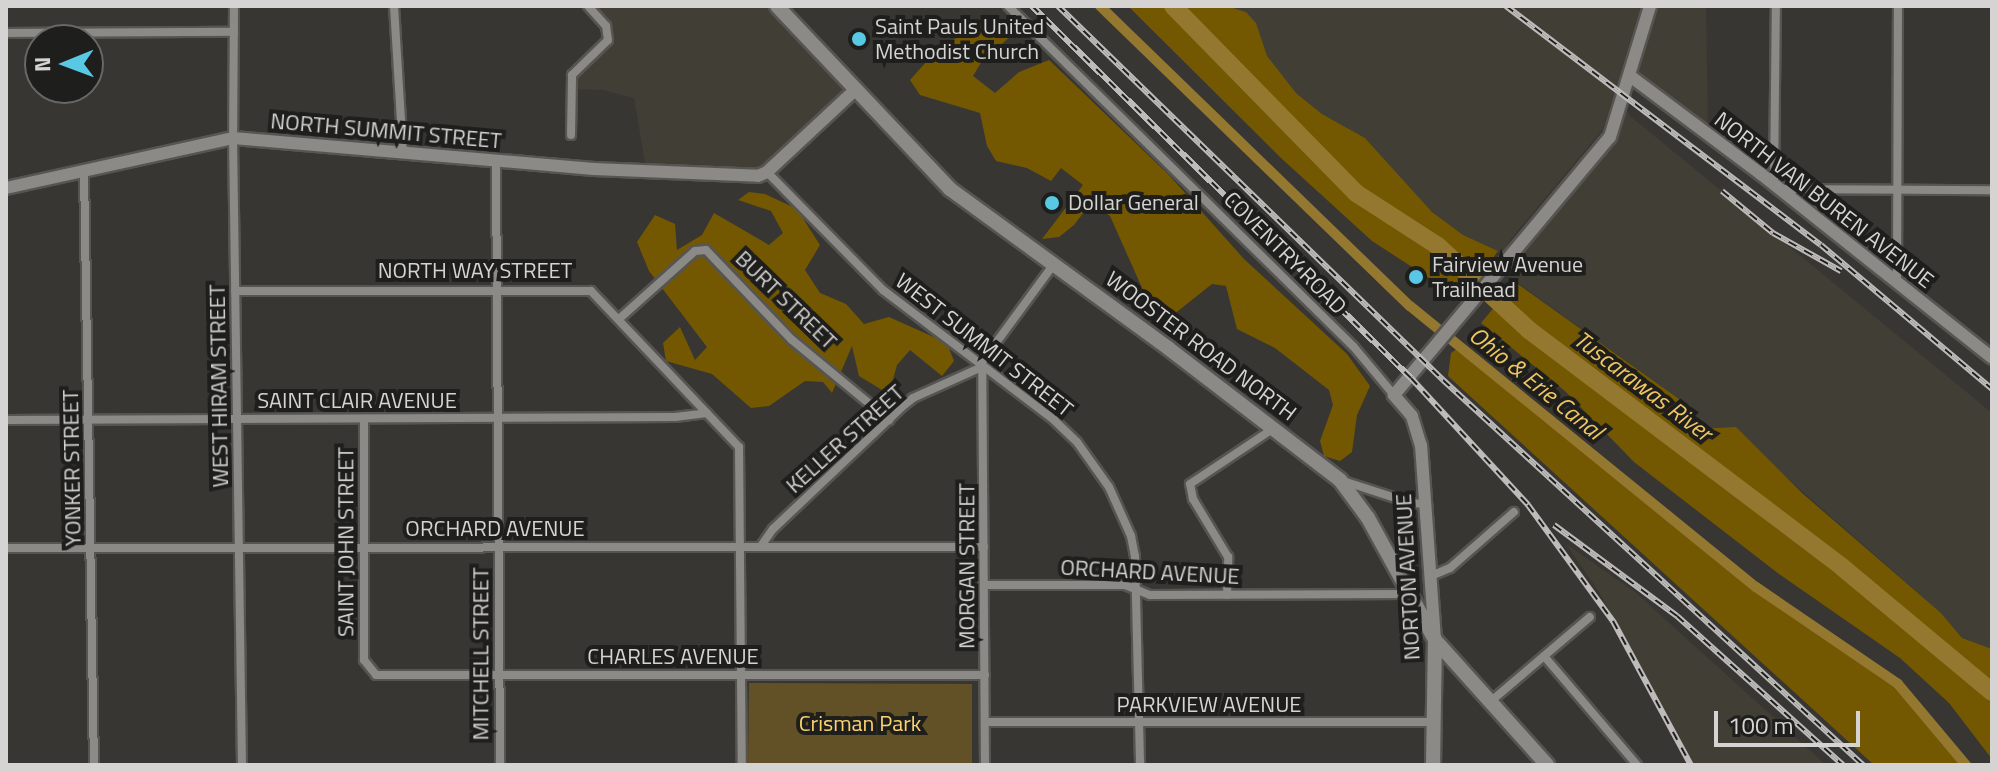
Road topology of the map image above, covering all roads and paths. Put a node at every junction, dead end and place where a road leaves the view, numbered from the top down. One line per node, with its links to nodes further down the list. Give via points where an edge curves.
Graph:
1 (234, 6): 9 (street, WEST HIRAM STREET)
2 (394, 6): 15 (street)
3 (588, 6): 13 (street, via 609,31 608,40 572,75)
4 (777, 6): 12 (main road, WOOSTER ROAD NORTH)
5 (1008, 6): 30 (street, COVENTRY ROAD, via 1353,346)
6 (1650, 6): 11 (street)
7 (1776, 6): 19 (street)
8 (1898, 6): 21 (street)
9 (234, 32): 10 (street); 14 (street, WEST HIRAM STREET)
10 (6, 33)
11 (1630, 76): 19 (street, NORTH VAN BUREN AVENUE); 30 (street, via 1610,137)
12 (856, 89): 18 (street); 23 (main road, WOOSTER ROAD NORTH, via 950,189)
13 (571, 135)
14 (233, 138): 15 (street, NORTH SUMMIT STREET); 17 (street, NORTH SUMMIT STREET); 26 (street, WEST HIRAM STREET)
15 (403, 152): 16 (street, NORTH SUMMIT STREET)
16 (496, 159): 18 (street, NORTH SUMMIT STREET, via 651,173 748,177); 25 (street, MITCHELL STREET)
17 (84, 170): 20 (street, NORTH SUMMIT STREET); 36 (street, YONKER STREET)
18 (767, 172): 29 (street, WEST SUMMIT STREET, via 870,279)
19 (1777, 187): 21 (street); 24 (street, NORTH VAN BUREN AVENUE)
20 (6, 188)
21 (1898, 190): 22 (street); 24 (street)
22 (1992, 190)
23 (1054, 264): 29 (street, via 986,354); 38 (main road, WOOSTER ROAD NORTH)
24 (1897, 281): 28 (street, NORTH VAN BUREN AVENUE)
25 (497, 289): 26 (street, NORTH WAY STREET); 27 (street, NORTH WAY STREET, via 586,289); 34 (street, MITCHELL STREET)
26 (235, 291): 32 (street, WEST HIRAM STREET)
27 (619, 319): 31 (street, NORTH WAY STREET); 37 (street, BURT STREET, via 695,251 706,250 792,340)
28 (1992, 358)
29 (982, 367): 37 (street, KELLER STREET, via 913,398); 45 (street, MORGAN STREET); 52 (street, WEST SUMMIT STREET, via 1054,420 1109,487 1131,536)
30 (1394, 395): 40 (street, NORTON AVENUE, via 1418,428)
31 (707, 413): 34 (street, SAINT CLAIR AVENUE); 42 (street, NORTH WAY STREET, via 739,447)
32 (238, 419): 33 (street, SAINT CLAIR AVENUE); 36 (street, SAINT CLAIR AVENUE); 47 (street, WEST HIRAM STREET)
33 (364, 419): 34 (street, SAINT CLAIR AVENUE); 48 (street, SAINT JOHN STREET)
34 (497, 419): 49 (street, MITCHELL STREET)
35 (6, 420): 36 (street, SAINT CLAIR AVENUE)
36 (89, 420): 44 (street, YONKER STREET)
37 (889, 420): 43 (street, KELLER STREET)
38 (1274, 428): 39 (main road, WOOSTER ROAD NORTH); 54 (street, via 1190,484 1193,499 1228,557)
39 (1340, 480): 40 (street); 53 (main road, WOOSTER ROAD NORTH)
40 (1427, 504): 50 (street, NORTON AVENUE)
41 (1514, 512): 50 (street, via 1450,568)
42 (741, 546): 43 (street, ORCHARD AVENUE); 49 (street, ORCHARD AVENUE); 60 (street, NORTH WAY STREET)
43 (761, 546): 45 (street, ORCHARD AVENUE)
44 (92, 547): 46 (street, ORCHARD AVENUE); 47 (street, ORCHARD AVENUE); 66 (street, YONKER STREET)
45 (984, 547): 51 (street, MORGAN STREET)
46 (6, 548)
47 (240, 548): 48 (street, ORCHARD AVENUE); 67 (street, WEST HIRAM STREET)
48 (366, 548): 49 (street, ORCHARD AVENUE); 58 (street, SAINT JOHN STREET)
49 (498, 548): 59 (street, MITCHELL STREET)
50 (1431, 576): 56 (street, NORTON AVENUE)
51 (985, 585): 52 (street, ORCHARD AVENUE, via 1125,585); 61 (street, MORGAN STREET)
52 (1139, 593): 54 (street, ORCHARD AVENUE); 65 (street, WEST SUMMIT STREET)
53 (1410, 594): 54 (street, ORCHARD AVENUE); 56 (main road, WOOSTER ROAD NORTH)
54 (1227, 595)
55 (1590, 617): 57 (street)
56 (1435, 640): 62 (main road, WOOSTER ROAD NORTH); 64 (main road, NORTON AVENUE)
57 (1544, 656): 62 (street); 74 (street)
58 (366, 664): 59 (street, CHARLES AVENUE, via 376,675)
59 (499, 675): 60 (street, CHARLES AVENUE); 68 (street, MITCHELL STREET)
60 (742, 675): 61 (street, CHARLES AVENUE); 69 (street, NORTH WAY STREET)
61 (985, 675): 63 (street, MORGAN STREET)
62 (1490, 702): 73 (main road, WOOSTER ROAD NORTH)
63 (985, 722): 65 (street, PARKVIEW AVENUE); 70 (street, MORGAN STREET)
64 (1434, 722): 65 (street, PARKVIEW AVENUE); 72 (main road, NORTON AVENUE)
65 (1140, 723): 71 (street, WEST SUMMIT STREET)
66 (94, 765)
67 (242, 765)
68 (500, 765)
69 (742, 765)
70 (985, 765)
71 (1140, 765)
72 (1433, 765)
73 (1547, 765)
74 (1637, 765)

